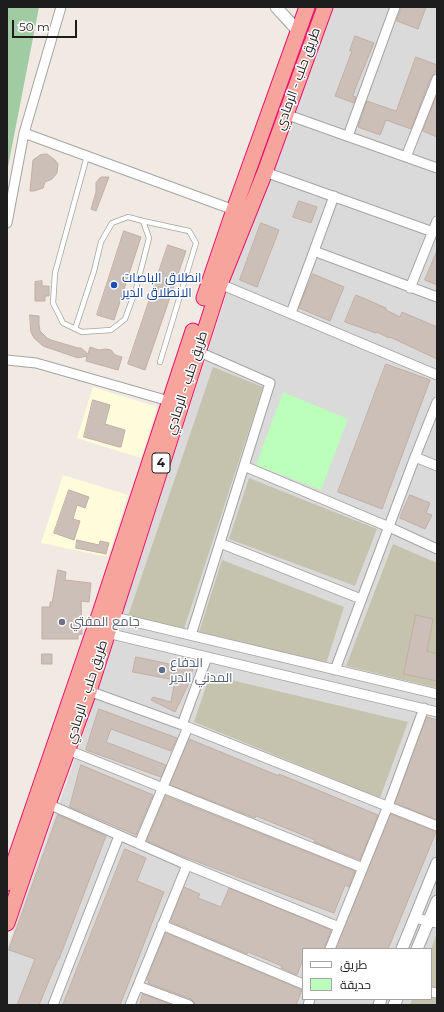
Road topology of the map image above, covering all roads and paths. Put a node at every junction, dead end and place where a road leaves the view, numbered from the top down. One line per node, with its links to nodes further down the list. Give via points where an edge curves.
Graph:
1 (61, 7): 9 (street)
2 (276, 7): 6 (street)
3 (307, 7): 6 (highway, طريق حلب - الرمادي / 4)
4 (325, 7): 8 (highway, طريق حلب - الرمادي / 4)
5 (395, 7): 10 (street)
6 (298, 31): 16 (highway, طريق حلب - الرمادي / 4)
7 (437, 79): 12 (street)
8 (285, 114): 10 (street); 14 (highway, طريق حلب - الرمادي / 4)
9 (24, 133): 11 (street); 19 (street)
10 (348, 136): 12 (street)
11 (87, 156): 16 (street); 26 (lane, via 55,273 53,303 63,324)
12 (406, 157): 13 (street)
13 (437, 168)
14 (265, 172): 15 (street); 22 (highway, طريق حلب - الرمادي / 4)
15 (334, 196): 20 (street); 21 (street)
16 (234, 210): 31 (highway, طريق حلب - الرمادي / 4)
17 (143, 221): 26 (lane, via 128,217 112,223 101,242); 26 (lane, via 149,238 136,289 125,319 111,330 82,332); 29 (lane, via 189,231 196,243)
18 (437, 221): 20 (street)
19 (7, 223)
20 (433, 232): 23 (street)
21 (314, 251): 23 (street); 25 (street)
22 (220, 284): 25 (street); 27 (highway, طريق حلب - الرمادي / 4)
23 (410, 288): 24 (street)
24 (437, 297)
25 (291, 313): 30 (street)
26 (75, 329)
27 (197, 351): 34 (street, via 270,384); 40 (highway, طريق حلب - الرمادي / 4)
28 (7, 360): 31 (street, via 36,363)
29 (160, 362)
30 (437, 375)
31 (169, 402): 40 (highway, طريق حلب - الرمادي / 4)
32 (437, 402): 33 (street)
33 (415, 457): 35 (street); 36 (street)
34 (244, 466): 36 (street); 37 (street)
35 (437, 466)
36 (389, 527): 38 (street); 39 (street)
37 (220, 543): 39 (street); 42 (street)
38 (437, 549)
39 (361, 599): 44 (street)
40 (106, 615): 41 (highway, طريق حلب - الرمادي / 4); 42 (street)
41 (100, 631): 43 (street); 45 (highway, طريق حلب - الرمادي / 4); 60 (highway, طريق حلب - الرمادي / 4)
42 (191, 635): 44 (street)
43 (207, 657): 47 (street); 49 (street)
44 (335, 670): 46 (street)
45 (89, 691): 49 (street); 50 (highway, طريق حلب - الرمادي / 4)
46 (437, 694)
47 (424, 708): 48 (street); 53 (street)
48 (437, 712)
49 (185, 726): 51 (street); 53 (street)
50 (68, 750): 51 (street); 52 (highway, طريق حلب - الرمادي / 4)
51 (162, 788): 56 (street); 59 (street)
52 (48, 804): 55 (street); 64 (highway, طريق حلب - الرمادي / 4)
53 (388, 806): 54 (street); 59 (street)
54 (437, 826)
55 (119, 836): 56 (street); 72 (street)
56 (139, 844): 58 (street)
57 (437, 863): 62 (street)
58 (187, 865): 65 (street); 66 (street)
59 (363, 868): 66 (street)
60 (7, 883)
61 (437, 901): 63 (street)
62 (415, 918): 63 (street); 68 (street)
63 (433, 922): 69 (street)
64 (7, 923)
65 (162, 925): 70 (street); 71 (street)
66 (339, 927): 67 (street)
67 (330, 948)
68 (402, 948)
69 (418, 948)
70 (302, 984)
71 (138, 986): 73 (street); 74 (street)
72 (53, 1005)
73 (130, 1005)
74 (189, 1005)

